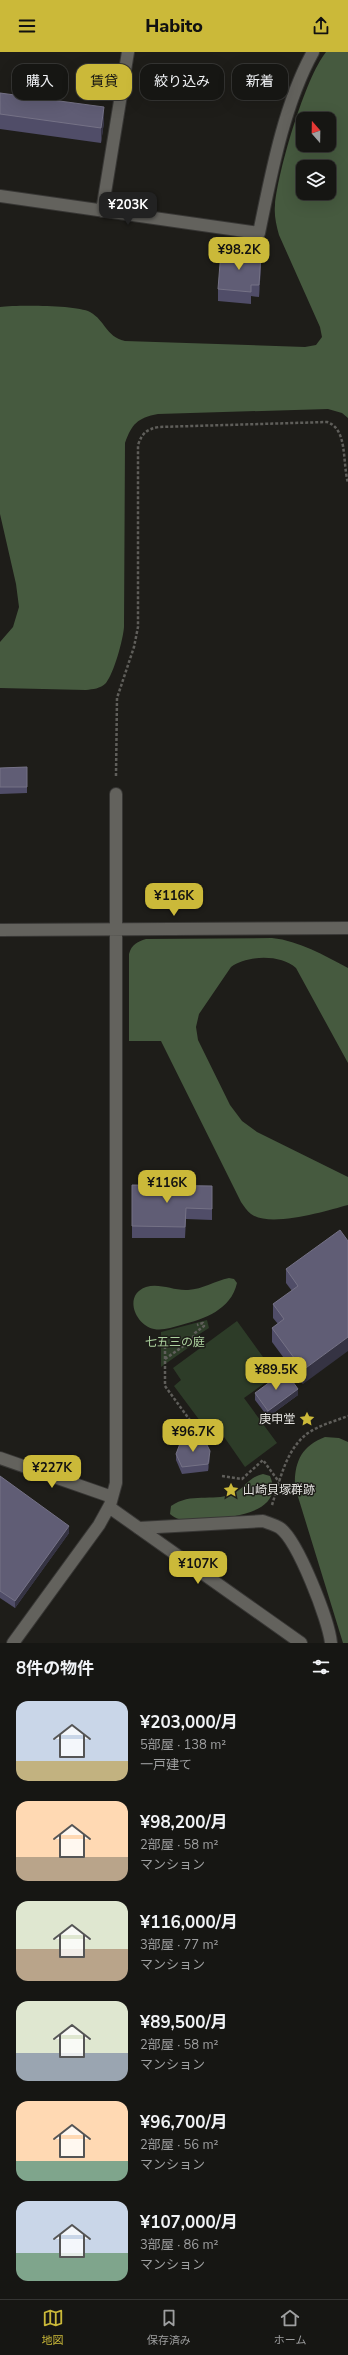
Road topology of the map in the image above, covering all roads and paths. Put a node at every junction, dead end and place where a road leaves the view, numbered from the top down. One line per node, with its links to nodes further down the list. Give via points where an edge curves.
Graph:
1 (128, 52): 4 (street)
2 (314, 52): 4 (street, via 306,67 279,145 259,233)
3 (0, 196): 4 (street)
4 (102, 211)
5 (348, 483): 6 (path, via 345,438 342,430 327,422 159,428 149,429 142,436 138,445 138,627 117,698)
6 (116, 794): 9 (street)
7 (348, 928): 9 (street)
8 (0, 930): 9 (street)
9 (116, 930): 18 (street, via 117,1460 116,1483)
10 (197, 1325): 12 (path, via 203,1323 204,1326 195,1333 192,1340)
11 (165, 1346): 12 (path)
12 (165, 1359): 14 (path, via 165,1386)
13 (348, 1416): 17 (path, via 308,1433 289,1456)
14 (200, 1434)
15 (0, 1458): 18 (street)
16 (222, 1476): 17 (path, via 242,1479 263,1460)
17 (280, 1482): 19 (path)
18 (110, 1502): 20 (street); 21 (street, via 99,1525)
19 (266, 1522): 20 (street); 23 (street, via 280,1528 292,1542 327,1620)
20 (139, 1528): 22 (street)
21 (13, 1643)
22 (301, 1643)
23 (331, 1643)

